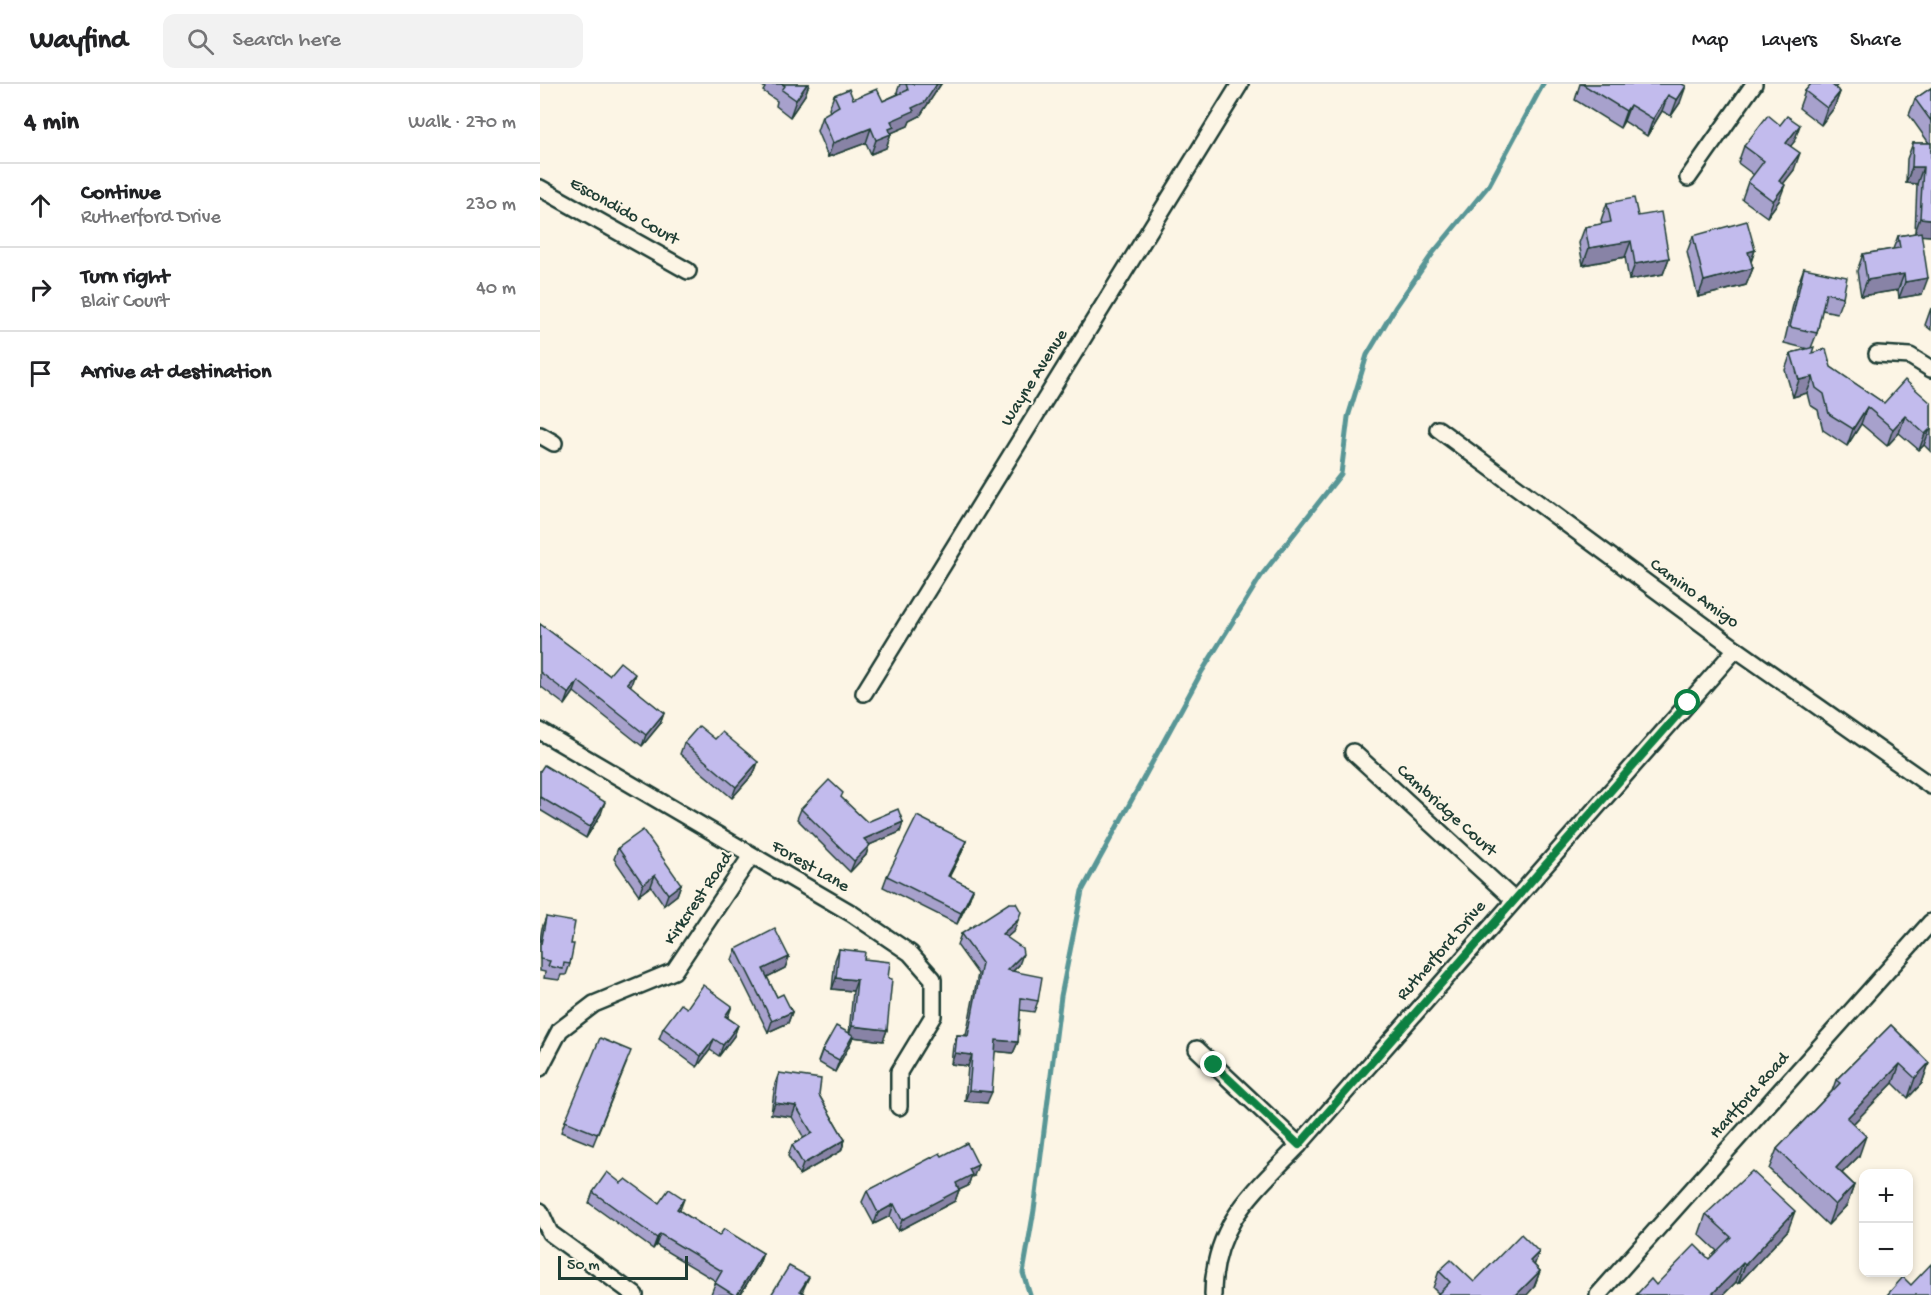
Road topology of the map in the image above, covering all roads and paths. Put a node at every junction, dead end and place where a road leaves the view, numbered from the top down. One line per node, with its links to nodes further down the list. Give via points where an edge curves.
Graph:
1 (1240, 84): 12 (street, Wayne Avenue)
2 (1754, 84): 3 (street)
3 (1688, 178)
4 (540, 188): 5 (street, Escondido Court)
5 (688, 271)
6 (1877, 354): 7 (street, via 1910,356)
7 (1931, 369)
8 (1438, 429): 11 (street, Camino Amigo)
9 (540, 435): 10 (street)
10 (554, 443)
11 (1736, 649): 15 (street, Camino Amigo); 17 (street, Rutherford Drive)
12 (864, 693)
13 (540, 731): 16 (street, Forest Lane)
14 (1353, 752): 17 (street, Cambridge Court)
15 (1931, 786)
16 (751, 856): 20 (street, Kirkcrest Road, via 674,971 594,1004 560,1030); 21 (street, Forest Lane, via 851,913 910,953 933,980 933,1016 899,1072)
17 (1514, 899): 22 (street, Rutherford Drive)
18 (1931, 922): 26 (street, Hartford Road)
19 (1197, 1049): 22 (street)
20 (540, 1068)
21 (899, 1107)
22 (1299, 1145): 25 (street, Rutherford Drive, via 1237,1211 1221,1244)
23 (540, 1211): 24 (street, via 550,1233)
24 (635, 1295)
25 (1213, 1295)
26 (1598, 1295)

